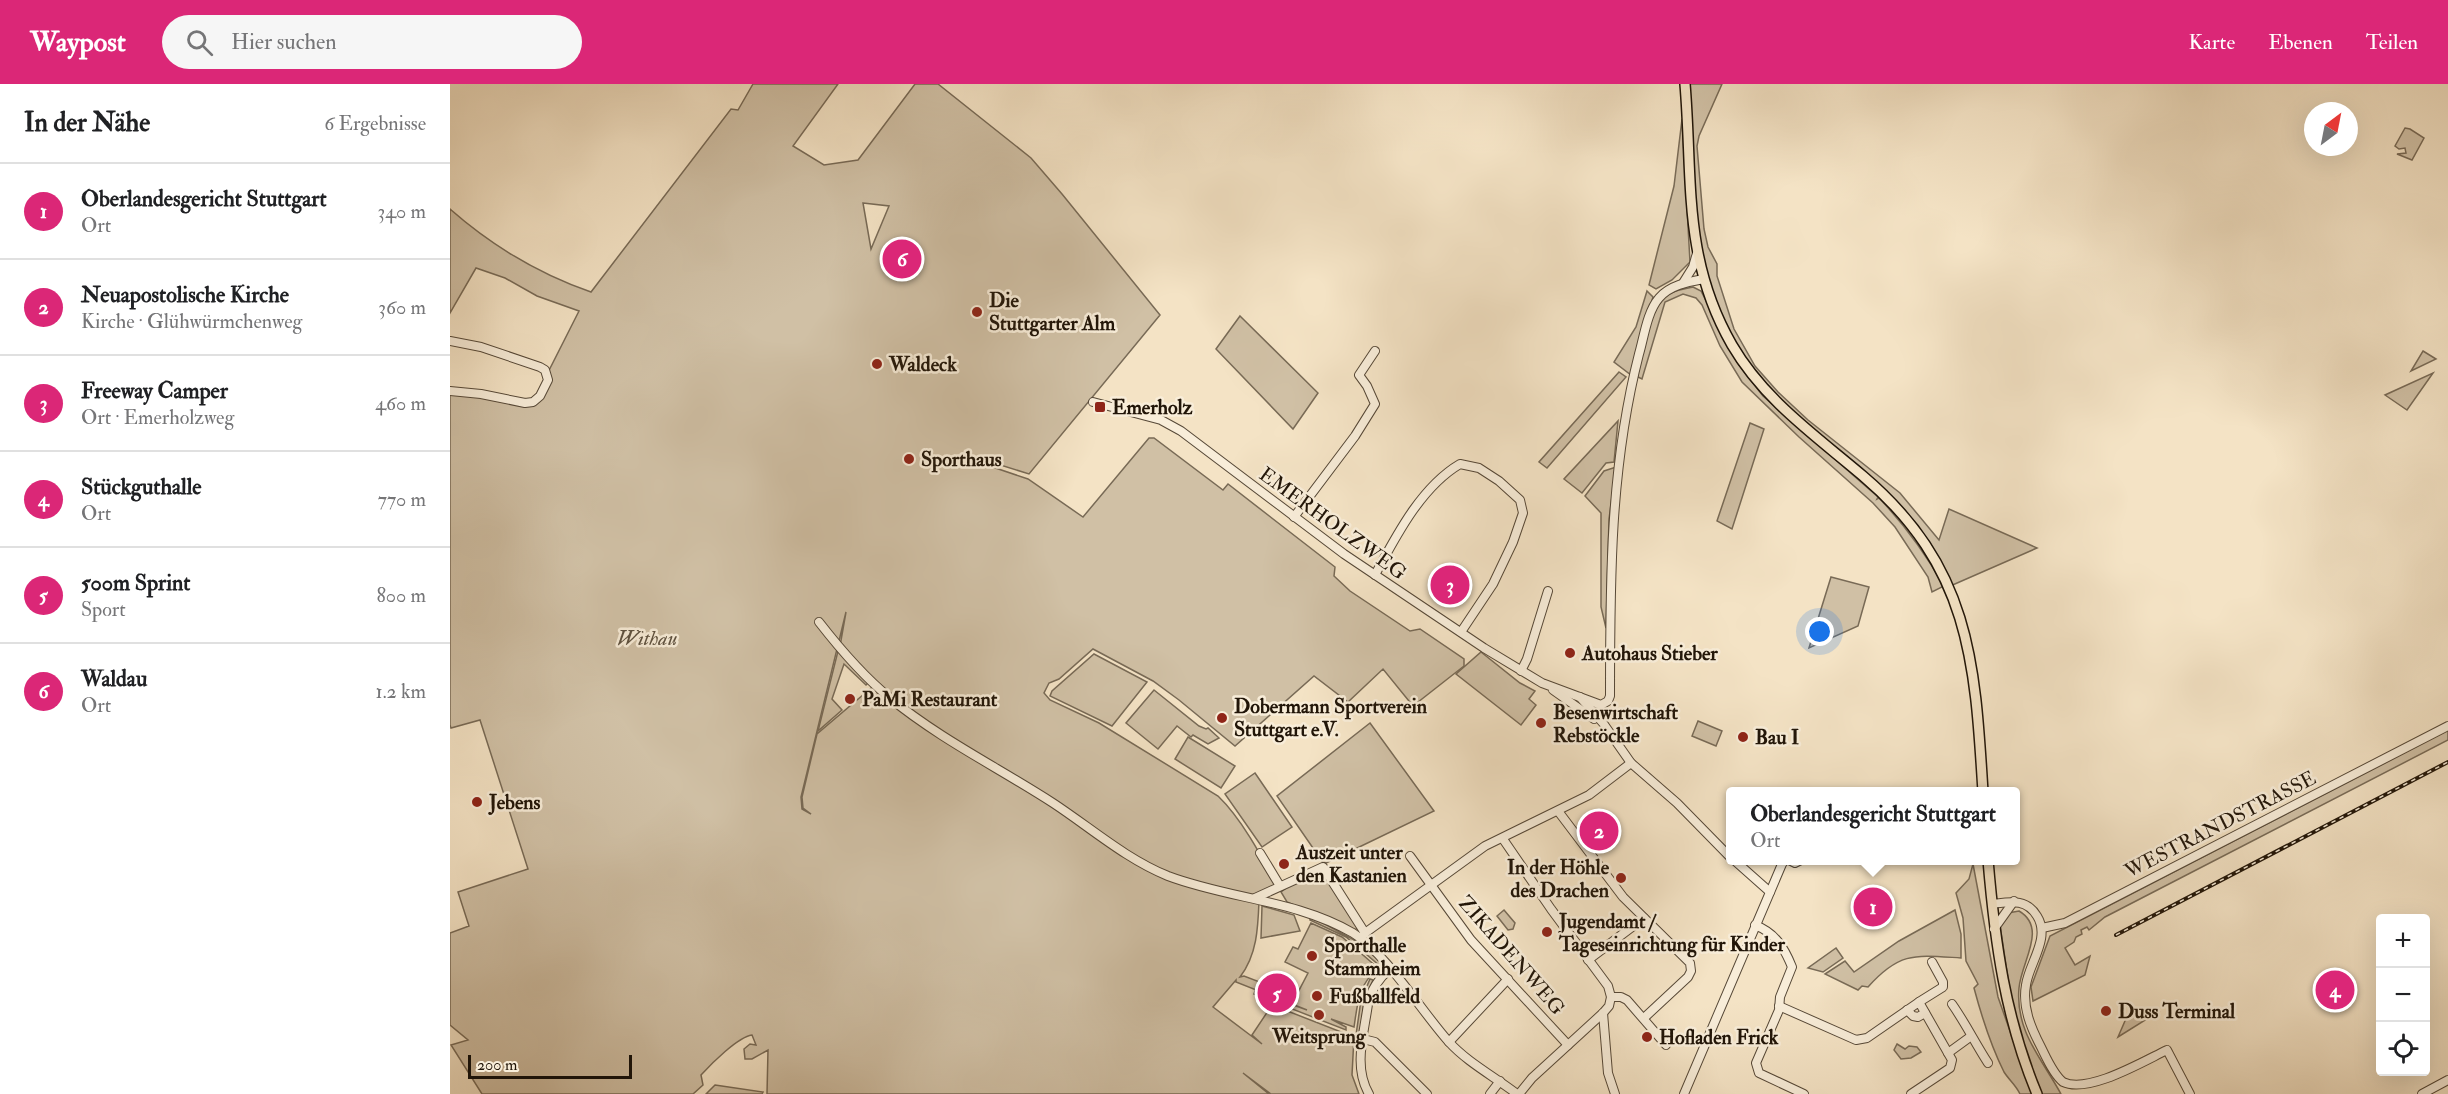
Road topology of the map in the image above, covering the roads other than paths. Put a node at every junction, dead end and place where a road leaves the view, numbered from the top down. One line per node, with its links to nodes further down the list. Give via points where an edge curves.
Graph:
1 (1685, 84): 2 (main road, via 1691,213)
2 (1697, 253): 3 (main road); 4 (street)
3 (1704, 279): 4 (street, EMERHOLZWEG); 20 (main road, via 1720,322 1751,373 1799,423 1884,494 1933,555 1959,611 1972,662)
4 (1683, 283): 16 (street, EMERHOLZWEG, via 1654,304 1628,403 1612,525 1611,696 1601,705)
5 (450, 341): 7 (street, via 540,367 547,376 547,384 533,402)
6 (1375, 351): 9 (street, via 1359,375 1375,404)
7 (450, 391)
8 (1093, 402): 9 (street, EMERHOLZWEG, via 1161,420 1181,431)
9 (1294, 517): 10 (street, EMERHOLZWEG)
10 (1375, 575): 13 (street, EMERHOLZWEG); 13 (street, via 1387,551 1444,473 1460,464 1479,468 1499,481 1520,500 1523,513 1493,585)
11 (1548, 591): 14 (street)
12 (819, 622): 32 (street, via 872,683 901,707 1140,863 1183,881)
13 (1461, 633): 14 (street, EMERHOLZWEG)
14 (1521, 671): 15 (street, EMERHOLZWEG)
15 (1549, 687): 16 (street, EMERHOLZWEG); 18 (street, EMERHOLZWEG)
16 (1580, 697): 18 (street)
17 (2448, 726): 38 (street, WESTRANDSTRASSE, via 2065,923)
18 (1611, 734): 19 (street)
19 (1631, 762): 21 (street, via 1589,795); 23 (street)
20 (1983, 787)
21 (1558, 811): 22 (street); 36 (street, via 1623,897)
22 (1503, 838): 29 (street); 41 (street)
23 (1726, 852)
24 (1260, 853): 30 (street)
25 (1410, 856): 29 (street, ZIKADENWEG)
26 (1739, 865): 31 (street)
27 (1785, 865): 31 (street)
28 (1988, 865): 34 (main road)
29 (1430, 884): 40 (street); 44 (street, ZIKADENWEG, via 1471,940)
30 (1277, 887): 32 (street); 35 (street); 40 (street, via 1323,867)
31 (1770, 892): 37 (street)
32 (1253, 898): 35 (street)
33 (2014, 901): 34 (street); 38 (street, via 2033,910); 39 (street)
34 (1992, 904): 39 (main road)
35 (1281, 905): 40 (street)
36 (1644, 918): 41 (street); 52 (street, via 1687,960 1691,971)
37 (1755, 925): 48 (street, via 1774,935 1792,967); 67 (street)
38 (2042, 928): 71 (street, via 2026,985 2026,1008 2035,1035 2063,1082 2077,1088 2095,1087 2167,1050)
39 (1995, 929): 70 (main road, via 2007,1004)
40 (1363, 936): 43 (street)
41 (1588, 960): 45 (street, via 1608,986)
42 (1932, 962): 46 (street, via 1943,987)
43 (1390, 969): 54 (street, via 1370,995); 55 (street)
44 (1508, 979): 55 (street); 56 (street, ZIKADENWEG)
45 (1611, 997): 51 (street); 52 (street, via 1627,1000)
46 (1919, 1002): 49 (street); 50 (street)
47 (1952, 1004): 53 (street, via 1971,1031)
48 (1779, 1006): 49 (street, via 1856,1040 1867,1038); 68 (street, via 1756,1063 1759,1074)
49 (1907, 1010): 50 (street, via 1918,1017)
50 (1925, 1012): 58 (street)
51 (1603, 1014): 56 (street); 66 (street, via 1608,1073)
52 (1644, 1018): 57 (street)
53 (1970, 1037): 58 (street); 59 (street)
54 (1363, 1039): 62 (street, via 1361,1077); 63 (street, via 1375,1042)
55 (1449, 1042): 61 (street)
56 (1568, 1045): 65 (street)
57 (1665, 1045)
58 (1948, 1053): 69 (street, via 1952,1060 1950,1068)
59 (1988, 1063)
60 (2448, 1080): 72 (street)
61 (1500, 1081): 64 (street); 65 (street)
62 (1369, 1094)
63 (1427, 1094)
64 (1490, 1094)
65 (1518, 1094)
66 (1615, 1094)
67 (1684, 1094)
68 (1804, 1094)
69 (1911, 1094)
70 (2037, 1094)
71 (2190, 1094)
72 (2422, 1094)

